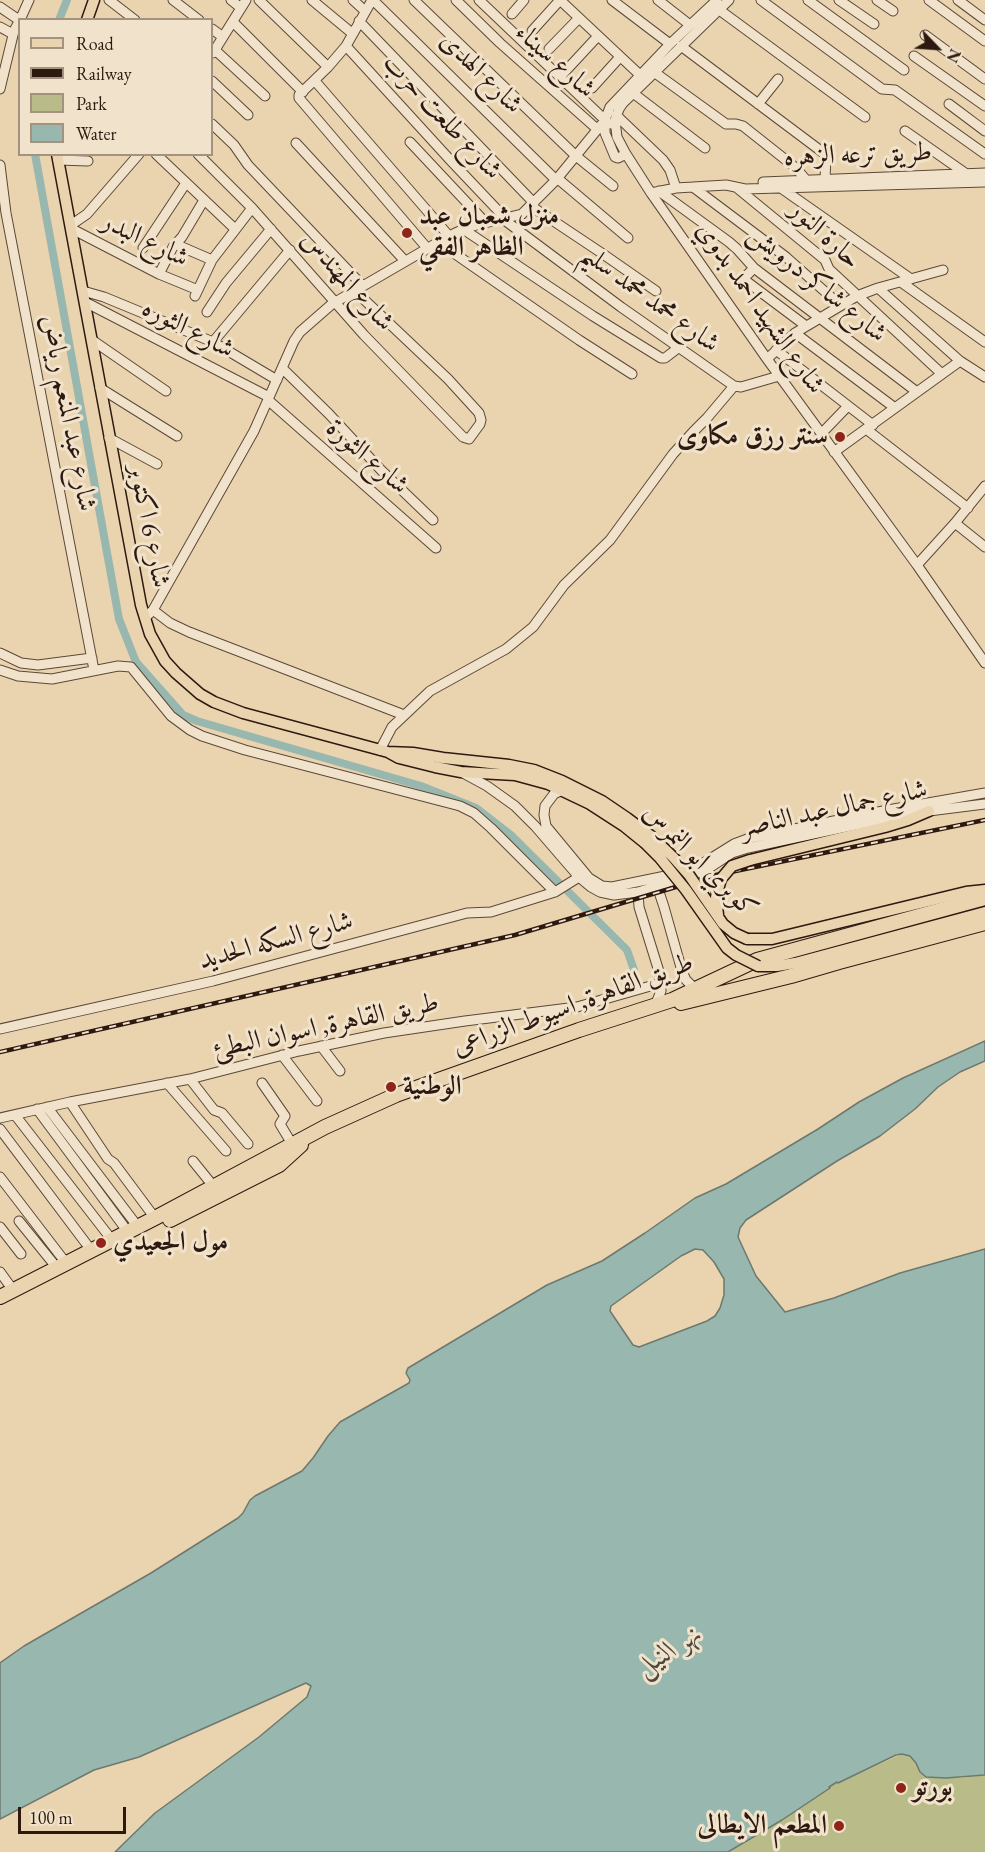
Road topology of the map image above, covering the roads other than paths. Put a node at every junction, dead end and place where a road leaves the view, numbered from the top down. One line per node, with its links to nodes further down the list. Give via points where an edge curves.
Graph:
1 (29, 0): 31 (street)
2 (94, 0): 32 (main road)
3 (109, 0): 33 (street)
4 (172, 0): 34 (street)
5 (231, 0): 25 (street)
6 (259, 0): 59 (street)
7 (312, 0): 47 (street)
8 (353, 0): 28 (street)
9 (372, 0): 28 (street); 97 (street, شارع الهدى)
10 (414, 0): 91 (street)
11 (456, 0): 79 (street, شارع سيناء, via 500,43)
12 (524, 0): 30 (street)
13 (560, 0): 35 (street); 45 (street)
14 (612, 0): 52 (street)
15 (658, 0): 42 (street)
16 (701, 0): 26 (street)
17 (729, 0): 26 (street)
18 (761, 0): 87 (street, via 882,89 895,90)
19 (808, 0): 60 (street)
20 (840, 0): 41 (street)
21 (878, 0): 29 (street)
22 (929, 0): 51 (street)
23 (958, 0): 37 (street)
24 (484, 2): 63 (street)
25 (244, 4): 40 (street)
26 (715, 5): 42 (street); 54 (street); 77 (street)
27 (0, 8): 36 (street)
28 (365, 10): 38 (street)
29 (892, 11)
30 (512, 14)
31 (20, 18)
32 (88, 18)
33 (132, 18)
34 (196, 18)
35 (579, 18): 49 (street); 55 (street)
36 (18, 19)
37 (985, 20)
38 (359, 21): 47 (street); 109 (street)
39 (18, 22): 46 (street)
40 (233, 22): 50 (street); 72 (street)
41 (874, 24)
42 (690, 25): 52 (street)
43 (0, 27): 46 (street)
44 (213, 30): 50 (street)
45 (532, 31)
46 (14, 32): 69 (street)
47 (353, 34): 53 (street)
48 (925, 34): 65 (street)
49 (598, 36): 58 (street); 63 (street)
50 (223, 37): 56 (street)
51 (985, 41)
52 (670, 44): 62 (street)
53 (346, 46): 59 (street); 112 (street, شارع طلعت حرب)
54 (681, 46): 61 (street); 73 (street)
55 (549, 49)
56 (213, 52): 71 (street)
57 (914, 56): 75 (street)
58 (620, 57): 62 (street); 68 (street)
59 (328, 67): 66 (street)
60 (904, 70)
61 (654, 72): 70 (street); 98 (street, via 726,124 743,126)
62 (640, 75): 79 (street, via 613,103)
63 (560, 77): 79 (street)
64 (778, 79): 73 (street)
65 (985, 79)
66 (315, 81): 72 (street); 118 (street)
67 (213, 82): 76 (street)
68 (592, 88)
69 (0, 89)
70 (633, 93): 78 (street); 85 (street)
71 (266, 96)
72 (301, 96): 123 (street)
73 (758, 104): 99 (street, via 825,154)
74 (949, 104): 82 (street)
75 (985, 106)
76 (248, 115)
77 (864, 117)
78 (615, 120): 79 (street); 86 (street, شارع الشهيد احمد بدوي, via 617,137); 105 (street, via 663,160)
79 (602, 124): 86 (street, شارع الشهيد احمد بدوي, via 614,156); 91 (street)
80 (213, 125): 131 (street)
81 (905, 131): 96 (street)
82 (985, 131)
83 (410, 142): 113 (street)
84 (296, 143): 126 (street)
85 (705, 148)
86 (626, 154): 107 (street, شارع الشهيد احمد بدوي)
87 (985, 154)
88 (137, 156): 114 (street)
89 (158, 156): 101 (street)
90 (200, 156): 110 (street, شارع المهندس)
91 (576, 156): 97 (street); 102 (street)
92 (58, 157): 93 (street); 114 (main road, شارع 6 اكتوبر)
93 (88, 161)
94 (0, 165): 111 (street, شارع عبد المنعم رياض)
95 (985, 172): 96 (street, طريق ترعه الزهره)
96 (965, 173): 99 (street, طريق ترعه الزهره)
97 (556, 179): 109 (street); 119 (street, شارع الهدى)
98 (806, 180): 99 (street, طريق ترعه الزهره); 103 (street, طريق ترعه الزهره)
99 (832, 182): 100 (street, طريق ترعه الزهره); 106 (street, طريق ترعه الزهره)
100 (985, 182)
101 (186, 183): 108 (street); 122 (street)
102 (612, 186)
103 (734, 186): 104 (street, طريق ترعه الزهره); 106 (street, طريق ترعه الزهره); 134 (street, حارة النور, via 825,260)
104 (693, 187): 105 (street, طريق ترعه الزهره); 137 (street, via 786,257)
105 (676, 188): 107 (street, طريق ترعه الزهره)
106 (781, 188): 130 (street)
107 (655, 192): 127 (street, شارع شاكر درويش, via 737,249); 147 (street, شارع الشهيد احمد بدوي)
108 (204, 200): 115 (street); 121 (street)
109 (533, 205): 112 (street, via 522,214); 133 (street)
110 (252, 208): 115 (street); 116 (street, شارع المهندس)
111 (3, 214): 177 (street, شارع عبد المنعم رياض)
112 (505, 219): 113 (street); 145 (street, شارع محمد محمد سليم)
113 (485, 222): 117 (street)
114 (72, 227): 129 (street, شارع البدر); 135 (main road, شارع 6 اكتوبر)
115 (235, 229): 125 (street)
116 (271, 229): 124 (street, شارع المهندس); 138 (street)
117 (463, 229): 118 (street); 145 (street, via 661,358)
118 (449, 236): 120 (street)
119 (628, 238)
120 (438, 242): 123 (street); 150 (street)
121 (175, 244): 125 (street); 129 (street)
122 (143, 248)
123 (427, 248): 126 (street)
124 (290, 250): 136 (street, شارع المهندس); 143 (street)
125 (212, 260): 129 (street, شارع البدر, via 197,293)
126 (405, 261): 131 (street)
127 (754, 268): 139 (street, شارع شاكر درويش); 140 (street, via 746,281)
128 (943, 270): 130 (street)
129 (159, 274)
130 (906, 281): 132 (street); 144 (street)
131 (358, 288): 136 (street); 136 (street, شارع المهندس, via 478,413 480,424 469,439)
132 (878, 288): 134 (street); 148 (street)
133 (656, 291)
134 (857, 296): 137 (street); 151 (street, حارة النور)
135 (84, 297): 142 (main road, شارع 6 اكتوبر); 143 (street, via 104,297); 159 (street, شارع الثوره)
136 (335, 302): 149 (street, via 298,335)
137 (840, 305): 139 (street)
138 (207, 312)
139 (819, 318): 140 (street); 158 (street, شارع شاكر درويش)
140 (806, 326): 141 (street)
141 (795, 333): 146 (street); 161 (street)
142 (92, 340): 156 (main road, شارع 6 اكتوبر); 157 (street)
143 (213, 342): 154 (street)
144 (985, 342)
145 (678, 348): 155 (street, شارع محمد محمد سليم)
146 (777, 350): 147 (street); 160 (street)
147 (767, 359): 152 (street, شارع الشهيد احمد بدوي)
148 (960, 361): 151 (street); 153 (street)
149 (282, 368): 154 (street); 170 (street)
150 (632, 374)
151 (942, 374): 158 (street)
152 (779, 376): 155 (street, شارع محمد محمد سليم); 163 (street, شارع الشهيد احمد بدوي)
153 (985, 377)
154 (277, 380): 159 (street)
155 (734, 386): 181 (street, via 673,454 610,540 564,585 533,627 506,650 430,692)
156 (100, 388): 164 (street); 165 (main road, شارع 6 اكتوبر)
157 (166, 390)
158 (916, 392): 161 (street)
159 (269, 399): 173 (street, شارع الثورة); 175 (street)
160 (848, 406): 162 (street); 163 (street)
161 (895, 408): 162 (street)
162 (869, 427): 166 (street); 169 (street)
163 (821, 434): 166 (street, شارع الشهيد احمد بدوي)
164 (177, 436)
165 (109, 438): 167 (street); 175 (main road, شارع 6 اكتوبر)
166 (834, 452): 174 (street, شارع الشهيد احمد بدوي)
167 (157, 464)
168 (985, 486): 169 (street)
169 (968, 508): 171 (street)
170 (434, 520)
171 (956, 523): 172 (street); 174 (street)
172 (985, 547)
173 (436, 548)
174 (917, 565): 178 (street, شارع الشهيد احمد بدوي)
175 (149, 614): 181 (street); 182 (main road, شارع 6 اكتوبر, via 150,634 165,661 187,684 214,702)
176 (0, 653): 177 (street, via 21,663 38,665)
177 (92, 658): 179 (street, شارع عبد المنعم رياض)
178 (985, 663)
179 (94, 670): 180 (street, via 52,679); 191 (street, via 131,667 171,716 202,736 460,806 474,813)
180 (1, 673)
181 (404, 715): 182 (street, via 392,727)
182 (384, 751): 183 (main road, كوبري ابو النمرس); 188 (main road, كوبري ابو النمرس, via 534,770 621,813)
183 (461, 772): 184 (main road, كوبري ابو النمرس, via 515,775); 189 (street, شارع جمال عبد الناصر, via 515,806)
184 (563, 790): 185 (street, شارع جمال عبد الناصر, via 545,806 546,826 590,878 612,888 685,872 750,838); 188 (main road, كوبري ابو النمرس)
185 (985, 793)
186 (985, 804): 187 (street, شارع جمال عبد الناصر)
187 (928, 811): 190 (street, شارع جمال عبد الناصر, via 741,850 703,872); 196 (main road, bridge, via 885,827 732,866 721,879 716,897)
188 (648, 840): 195 (main road, كوبري ابو النمرس, bridge, via 727,948 758,966 795,963); 196 (main road, كوبري ابو النمرس, bridge, via 673,856)
189 (575, 880): 191 (street, شارع السكه الحديد); 193 (street, شارع جمال عبد الناصر, via 609,894)
190 (657, 886): 193 (street, شارع جمال عبد الناصر); 199 (street, via 684,977)
191 (558, 890): 201 (street, شارع السكه الحديد, via 491,912 464,913 213,981)
192 (985, 890): 196 (main road, كوبري ابو النمرس, bridge, via 772,939 747,939 728,929)
193 (638, 892): 198 (street)
194 (985, 898): 199 (highway, طريق القاهرة, اسيوط الزراعى, via 774,955)
195 (985, 912)
196 (719, 918)
197 (985, 923): 231 (highway, طريق القاهرة, اسيوط الزراعى, via 691,1000 405,1097 327,1131 302,1145 279,1165)
198 (661, 983): 200 (street); 202 (street, طريق القاهرة, اسوان البطئ, via 578,1007 405,1030)
199 (695, 988): 200 (highway, طريق القاهرة, اسيوط الزراعى)
200 (655, 1006): 215 (highway, طريق القاهرة, اسيوط الزراعى, via 406,1091)
201 (0, 1029)
202 (321, 1046): 203 (street, طريق القاهرة, اسوان البطئ); 204 (street)
203 (282, 1055): 205 (street, طريق القاهرة, اسوان البطئ); 208 (street)
204 (340, 1071)
205 (190, 1079): 206 (street, طريق القاهرة, اسوان البطئ); 214 (street)
206 (167, 1083): 209 (street, طريق القاهرة, اسوان البطئ); 216 (street)
207 (262, 1083): 215 (street, via 285,1115 280,1124)
208 (317, 1101)
209 (70, 1102): 210 (street, طريق القاهرة, اسوان البطئ); 220 (street, via 108,1159)
210 (42, 1108): 211 (street, طريق القاهرة, اسوان البطئ); 223 (street)
211 (15, 1115): 212 (street, طريق القاهرة, اسوان البطئ); 224 (street)
212 (0, 1118)
213 (0, 1129): 225 (street)
214 (248, 1144)
215 (292, 1144): 219 (highway, طريق القاهرة, اسيوط الزراعى)
216 (226, 1150)
217 (194, 1161): 219 (street)
218 (0, 1178): 227 (street)
219 (214, 1186): 220 (highway, طريق القاهرة, اسيوط الزراعى)
220 (155, 1218): 223 (highway, طريق القاهرة, اسيوط الزراعى)
221 (19, 1221): 227 (street)
222 (0, 1227): 226 (street)
223 (133, 1229): 224 (highway, طريق القاهرة, اسيوط الزراعى)
224 (112, 1240): 225 (highway, طريق القاهرة, اسيوط الزراعى)
225 (91, 1251): 227 (highway, طريق القاهرة, اسيوط الزراعى)
226 (21, 1254)
227 (62, 1265): 229 (highway, طريق القاهرة, اسيوط الزراعى)
228 (0, 1272): 229 (street)
229 (13, 1290): 230 (highway, طريق القاهرة, اسيوط الزراعى)
230 (0, 1297)
231 (0, 1306)

